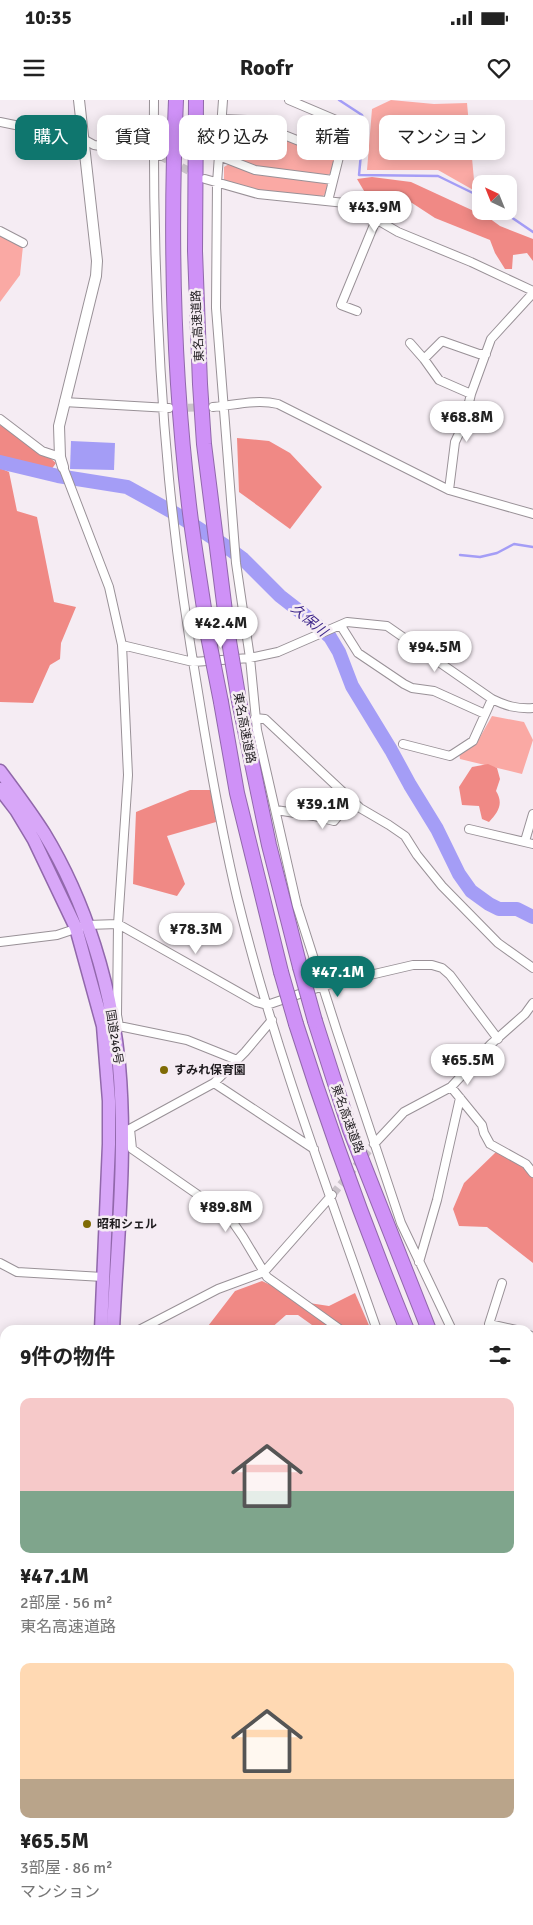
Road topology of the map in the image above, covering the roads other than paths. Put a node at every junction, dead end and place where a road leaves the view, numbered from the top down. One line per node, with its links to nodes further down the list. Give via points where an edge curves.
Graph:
1 (79, 100): 7 (street)
2 (154, 100): 8 (street)
3 (176, 100): 85 (highway, 東名高速道路, bridge, via 174,278 189,503 208,636 237,793 296,1024 351,1186)
4 (196, 100): 86 (highway, 東名高速道路, bridge, via 197,318 204,444 238,701 269,845 315,1021 350,1130)
5 (223, 100): 9 (street)
6 (289, 100): 10 (street)
7 (81, 115)
8 (155, 115)
9 (222, 115)
10 (324, 115)
11 (0, 122): 12 (street)
12 (15, 125)
13 (287, 136): 19 (street, via 339,157)
14 (85, 160): 31 (street, via 96,276)
15 (157, 160): 34 (street, via 156,284)
16 (219, 160): 20 (street)
17 (229, 160): 19 (street, via 255,170)
18 (205, 179): 20 (street)
19 (333, 180): 21 (street)
20 (216, 184): 21 (street, via 258,194); 32 (street, via 216,308)
21 (328, 201): 22 (street, via 345,203)
22 (376, 220): 25 (street); 26 (street, via 341,306)
23 (0, 231): 24 (street)
24 (23, 243)
25 (533, 292): 28 (street, via 494,334)
26 (357, 311)
27 (410, 343): 29 (street)
28 (486, 354): 29 (street, via 442,342); 30 (street)
29 (424, 358): 30 (street, via 440,380)
30 (471, 394): 38 (street, via 464,423 455,442)
31 (64, 402): 34 (street); 36 (street, via 59,426)
32 (224, 406): 33 (street); 38 (street, via 278,404); 42 (street, via 236,563)
33 (213, 407)
34 (166, 408): 43 (street, via 174,523)
35 (0, 419): 36 (street, via 42,451)
36 (60, 457): 37 (street)
37 (63, 467): 41 (street, via 109,587)
38 (449, 490): 39 (street)
39 (533, 514)
40 (340, 626): 42 (street, via 278,652); 44 (street, via 347,622 387,626); 46 (street, via 358,653 404,684 434,691)
41 (122, 645): 43 (street); 57 (street, via 128,775)
42 (250, 658): 43 (street); 47 (street)
43 (193, 662): 63 (street, via 214,792)
44 (492, 700): 45 (street, via 505,706); 46 (street)
45 (533, 708)
46 (485, 714): 48 (street, via 473,741 450,756)
47 (255, 718): 51 (street, via 265,719); 52 (street)
48 (403, 744)
49 (0, 771): 58 (highway, 国道246号, via 44,834 69,882)
50 (0, 790): 58 (highway, 国道246号, via 34,840)
51 (352, 800): 52 (street, via 334,822); 60 (street, via 405,836 442,886 498,943)
52 (276, 810): 61 (street, via 298,906)
53 (533, 814): 55 (street)
54 (469, 829): 55 (street)
55 (524, 841): 56 (street)
56 (533, 844)
57 (118, 924): 58 (street); 63 (street, via 256,1002); 66 (street, via 119,1026 186,1040)
58 (82, 927): 59 (street, via 57,935); 70 (highway, 国道246号, via 103,976 113,1023); 78 (highway, 国道246号, via 103,1026 107,1067 109,1144)
59 (0, 942)
60 (533, 968)
61 (323, 986): 63 (street); 65 (street, via 413,965 442,968); 71 (street)
62 (533, 1003): 65 (street)
63 (267, 1005): 64 (street)
64 (272, 1020): 66 (street); 72 (street)
65 (498, 1039): 68 (street)
66 (237, 1060): 67 (street)
67 (214, 1084): 70 (street); 72 (street)
68 (451, 1087): 69 (street); 71 (street, via 404,1112)
69 (460, 1098): 73 (street, via 482,1125 490,1144 526,1164); 75 (street)
70 (126, 1131): 77 (street, via 132,1150 232,1221); 81 (highway, 国道246号)
71 (374, 1144): 75 (street, via 401,1223)
72 (314, 1150): 74 (street)
73 (533, 1173)
74 (331, 1196): 77 (street); 84 (street)
75 (419, 1262): 87 (street)
76 (0, 1263): 78 (street, via 17,1272)
77 (264, 1272): 82 (street, via 218,1289); 83 (street)
78 (103, 1277): 80 (highway, 国道246号)
79 (502, 1283): 88 (street, via 489,1324)
80 (101, 1325)
81 (112, 1325)
82 (149, 1325)
83 (334, 1325)
84 (375, 1325)
85 (405, 1325)
86 (427, 1325)
87 (450, 1325)
88 (494, 1325)

